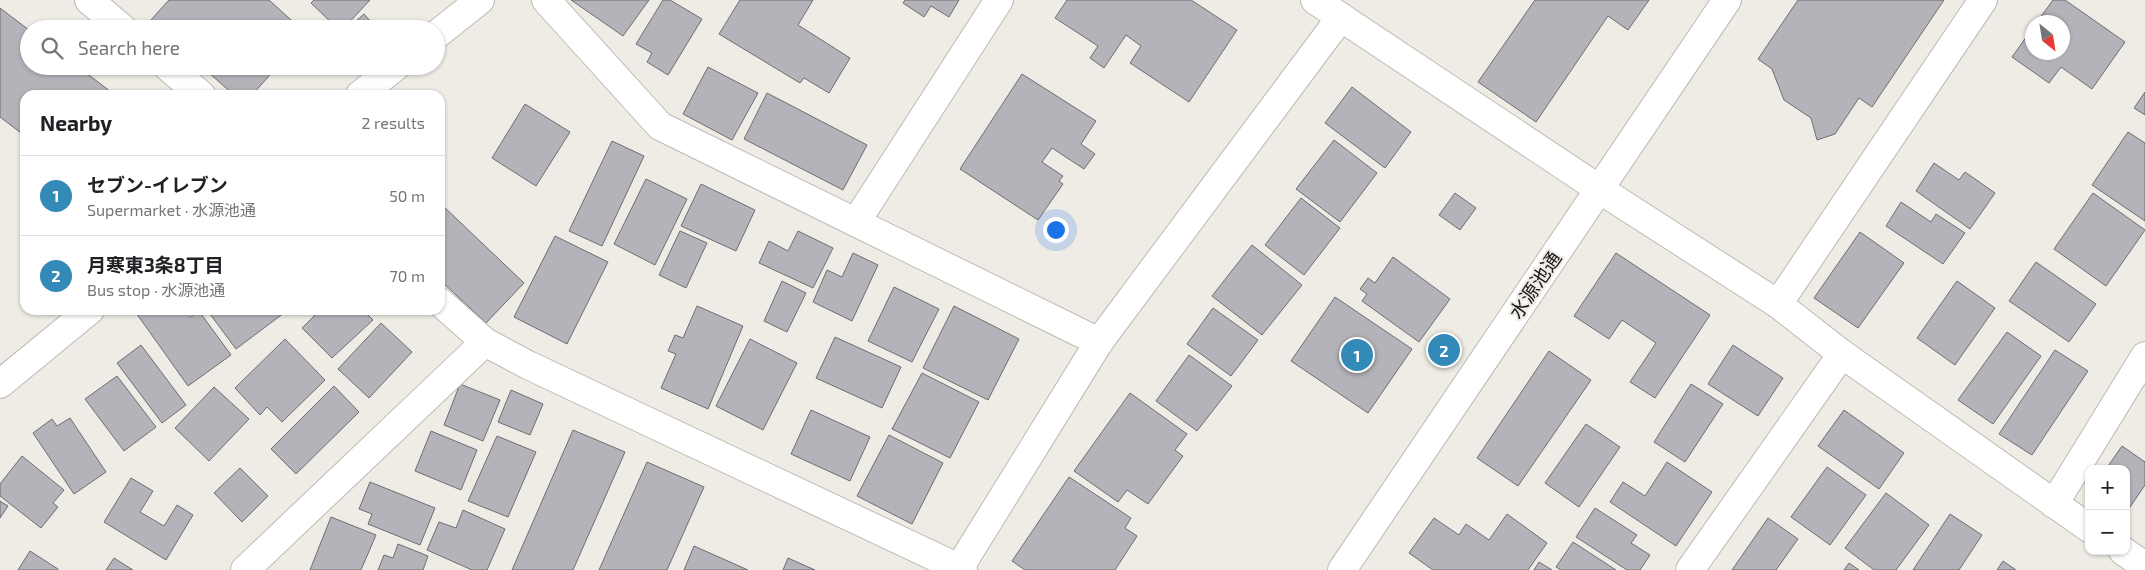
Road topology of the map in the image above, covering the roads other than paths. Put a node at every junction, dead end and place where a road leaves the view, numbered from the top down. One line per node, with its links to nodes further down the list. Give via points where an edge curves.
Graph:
1 (89, 0): 9 (street)
2 (480, 0): 10 (street)
3 (546, 0): 16 (street, via 660,126)
4 (999, 0): 16 (street)
5 (1315, 0): 8 (street)
6 (1726, 0): 15 (street, 水源池通)
7 (1983, 0): 17 (street)
8 (1341, 17): 15 (street); 21 (street)
9 (112, 20)
10 (445, 28)
11 (178, 75): 13 (street)
12 (385, 75): 14 (street)
13 (195, 90)
14 (366, 90)
15 (1600, 189): 17 (street); 31 (street, 水源池通)
16 (856, 222): 21 (street)
17 (1778, 304): 22 (street)
18 (445, 306): 20 (street)
19 (84, 315): 24 (street)
20 (486, 342): 29 (street, via 537,370); 30 (street)
21 (1099, 342): 29 (street)
22 (1842, 354): 25 (street); 32 (street)
23 (2145, 356): 25 (street)
24 (1, 382)
25 (2054, 504): 26 (street)
26 (2085, 525)
27 (2129, 555): 28 (street)
28 (2145, 566)
29 (960, 569)
30 (246, 570)
31 (1342, 570)
32 (1690, 570)

